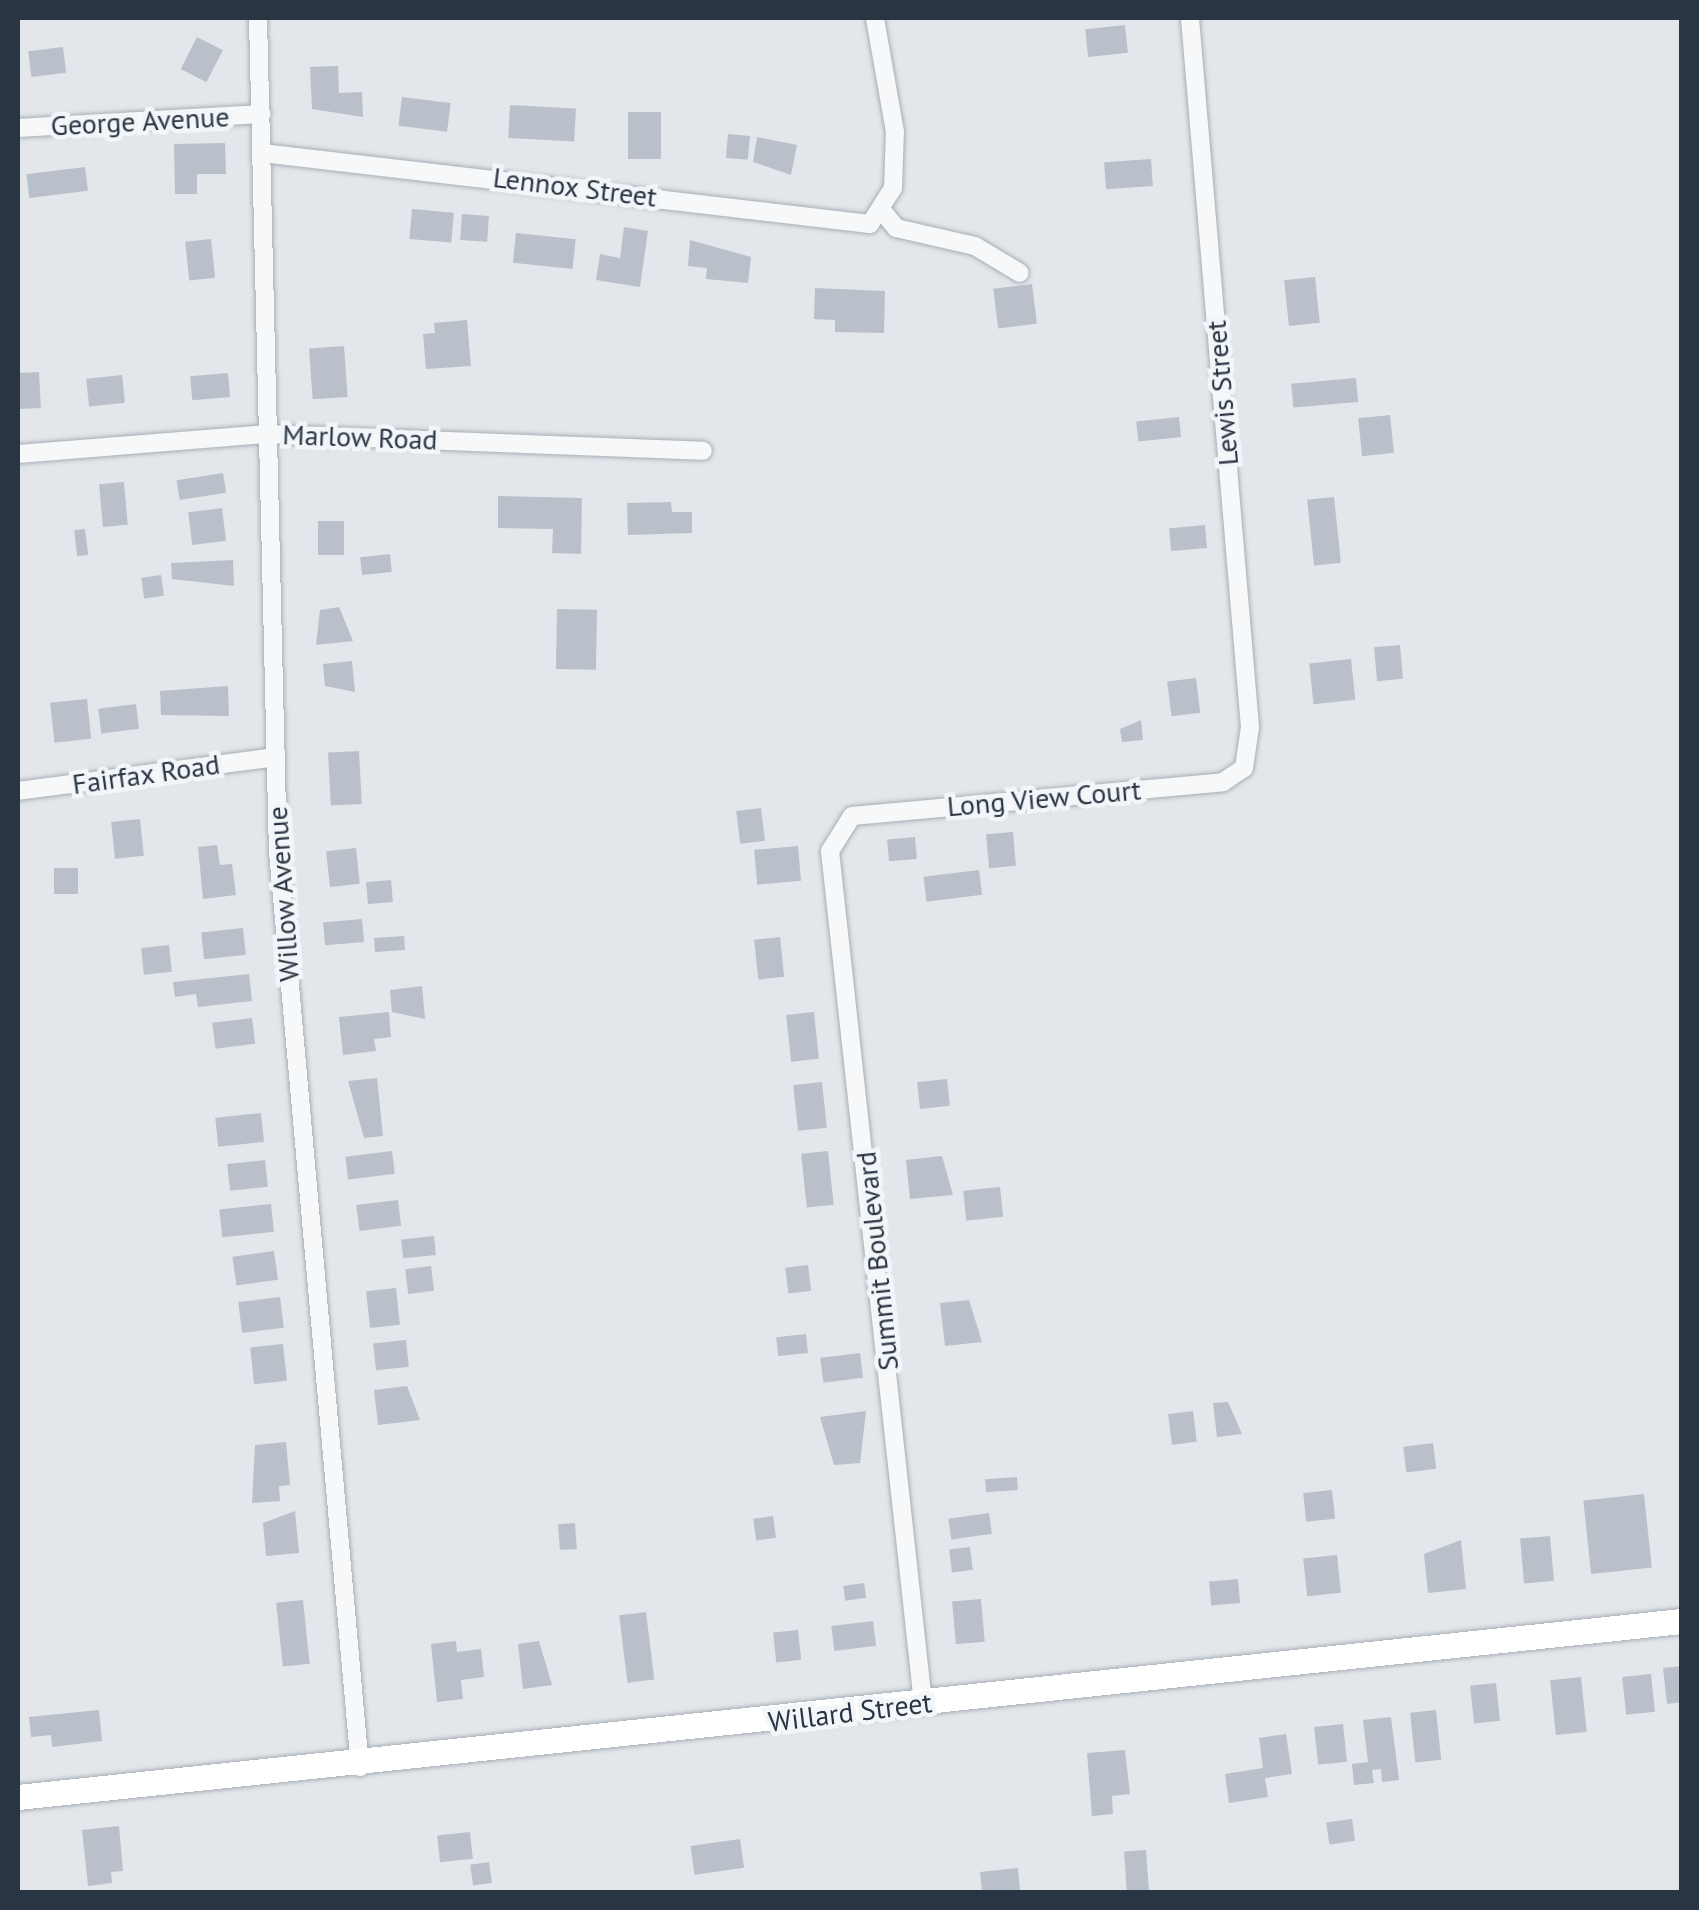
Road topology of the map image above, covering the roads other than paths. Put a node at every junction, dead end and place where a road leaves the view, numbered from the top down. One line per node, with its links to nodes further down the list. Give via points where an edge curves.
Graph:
1 (258, 18): 4 (street, Willow Avenue)
2 (875, 18): 7 (street, via 896,132)
3 (1190, 18): 13 (street, Lewis Street, via 1250,727)
4 (262, 114): 5 (street, George Avenue); 6 (street, Willow Avenue)
5 (18, 128)
6 (262, 153): 7 (street, Lennox Street, via 841,223 870,224); 9 (street, Willow Avenue)
7 (884, 213): 8 (street, via 896,228 975,246)
8 (1020, 273)
9 (265, 434): 10 (street, Marlow Road); 11 (street, Marlow Road); 12 (street, Willow Avenue)
10 (703, 451)
11 (18, 454)
12 (274, 757): 14 (street, Fairfax Road); 18 (street, Willow Avenue)
13 (1244, 768): 15 (street, Long View Court, via 1224,782)
14 (18, 791)
15 (842, 822): 17 (street, Summit Boulevard, via 830,851)
16 (1682, 1622): 17 (street, Willard Street)
17 (923, 1704): 18 (street, Willard Street)
18 (360, 1768): 19 (street, Willard Street)
19 (18, 1797)

